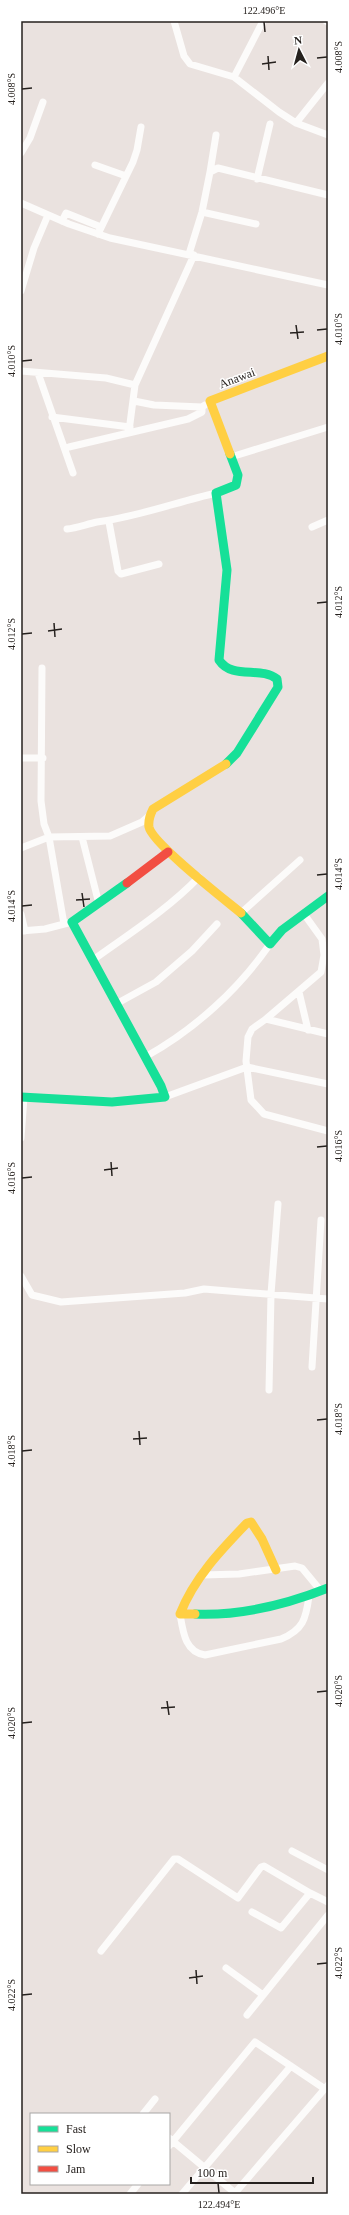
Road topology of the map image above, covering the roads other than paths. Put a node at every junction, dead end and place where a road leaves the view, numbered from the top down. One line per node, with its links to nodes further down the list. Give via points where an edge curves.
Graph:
1 (174, 21): 3 (street, via 188,62)
2 (263, 21): 3 (street)
3 (234, 77): 6 (street, via 246,89)
4 (328, 83): 6 (street)
5 (43, 102): 11 (street, via 30,138)
6 (296, 123): 10 (street)
7 (270, 124): 15 (street)
8 (141, 127): 14 (street, via 137,150)
9 (216, 135): 13 (street)
10 (328, 135)
11 (21, 153)
12 (95, 165): 14 (street)
13 (210, 172): 15 (street, via 218,168); 18 (street)
14 (126, 176): 21 (street)
15 (257, 179): 16 (street)
16 (328, 195)
17 (21, 203): 19 (street)
18 (202, 212): 20 (street); 22 (street)
19 (48, 215): 21 (street); 24 (street)
20 (256, 224)
21 (100, 230): 22 (street)
22 (191, 255): 23 (street); 28 (street)
23 (328, 285)
24 (22, 286)
25 (328, 356): 30 (street, Anawai)
26 (21, 371): 27 (street)
27 (38, 373): 28 (street, via 106,378); 31 (street)
28 (135, 385): 29 (street)
29 (134, 402): 30 (street, via 154,405); 33 (street)
30 (206, 404): 33 (street, via 202,412 188,418); 35 (street, Anawai)
31 (52, 417): 33 (street); 36 (street)
32 (328, 427): 35 (street)
33 (130, 430): 34 (street)
34 (69, 447)
35 (231, 458): 37 (street, Anawai, via 238,480 236,485)
36 (73, 473)
37 (216, 492): 39 (street); 46 (street, via 227,570 219,660 231,671 272,675 277,679 278,687 237,753 226,764 153,809)
38 (328, 520): 40 (street)
39 (109, 522): 41 (street, via 96,522); 42 (street, via 118,571 121,574)
40 (312, 527)
41 (67, 529)
42 (159, 564)
43 (42, 668): 45 (street)
44 (21, 758): 45 (street)
45 (43, 758): 47 (street, via 41,801 44,824)
46 (149, 816): 48 (street, via 142,822 110,836); 50 (street, via 151,832)
47 (49, 837): 48 (street); 49 (street); 58 (street)
48 (82, 837): 54 (street)
49 (21, 848)
50 (168, 852): 52 (street); 54 (street)
51 (300, 860): 55 (street)
52 (199, 877): 55 (street); 62 (street, via 162,910)
53 (328, 896): 57 (street)
54 (99, 904): 58 (street)
55 (241, 913): 61 (street)
56 (21, 914): 60 (street)
57 (304, 914): 61 (street, via 282,930); 63 (street, via 322,939 324,955 320,972)
58 (68, 923): 60 (street); 62 (street)
59 (217, 924): 64 (street, via 192,951 156,982)
60 (23, 931)
61 (270, 944): 68 (street, via 255,966 204,1017 173,1042)
62 (93, 960): 64 (street)
63 (299, 992): 65 (street); 66 (street)
64 (116, 1004): 68 (street)
65 (266, 1020): 66 (street); 69 (street, via 252,1029 248,1037)
66 (308, 1030): 67 (street)
67 (328, 1034)
68 (145, 1057): 72 (street)
69 (247, 1067): 70 (street); 72 (street); 73 (street, via 252,1100 264,1114)
70 (328, 1084)
71 (22, 1097): 72 (street, via 112,1102); 74 (street)
72 (165, 1097)
73 (328, 1131)
74 (21, 1138)
75 (278, 1204): 78 (street)
76 (321, 1220): 79 (street)
77 (21, 1276): 78 (street, via 32,1295 61,1302 185,1293 204,1289)
78 (271, 1294): 79 (street); 82 (street)
79 (316, 1298): 80 (street); 81 (street)
80 (328, 1299)
81 (312, 1367)
82 (269, 1390)
83 (276, 1570): 84 (street); 84 (street, via 251,1522 241,1529); 85 (street, via 299,1566)
84 (202, 1575): 87 (street)
85 (325, 1590): 86 (street)
86 (309, 1596): 87 (street, via 248,1611 200,1616); 87 (street, via 304,1622 292,1635 205,1655 198,1654 187,1644)
87 (180, 1614)
88 (292, 1851): 89 (street)
89 (328, 1870)
90 (310, 1893): 91 (street); 92 (street, via 281,1928); 94 (street, via 264,1866 238,1898 178,1859 174,1859)
91 (328, 1902)
92 (252, 1912)
93 (328, 1915): 96 (street)
94 (101, 1951)
95 (226, 1968): 96 (street)
96 (263, 1995): 97 (street)
97 (247, 2015)
98 (291, 2066): 99 (street); 102 (street, via 254,2042); 103 (street)
99 (327, 2087): 103 (street, via 235,2193)
100 (155, 2099): 101 (street)
101 (144, 2113)
102 (170, 2142): 103 (street)
103 (204, 2168): 106 (street)
104 (137, 2185): 105 (street)
105 (130, 2194)
106 (182, 2194)

